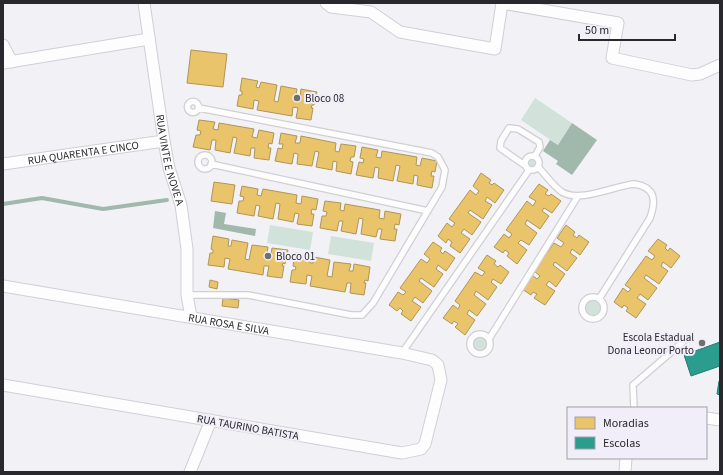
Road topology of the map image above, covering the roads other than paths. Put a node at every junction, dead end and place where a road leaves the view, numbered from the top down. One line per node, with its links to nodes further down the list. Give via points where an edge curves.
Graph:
1 (144, 3): 3 (street, RUA VINTE E NOVE A)
2 (326, 3): 6 (street, via 331,7 371,12 400,32 495,48 502,3 525,6 618,23 612,58 692,75)
3 (149, 39): 5 (street); 8 (street, RUA VINTE E NOVE A)
4 (3, 45): 5 (street)
5 (8, 63)
6 (720, 65)
7 (199, 108): 15 (lane, via 432,153 445,170 444,179)
8 (164, 141): 10 (street, RUA QUARENTA E CINCO); 17 (street, RUA VINTE E NOVE A, via 169,168 181,205 187,249)
9 (536, 156): 12 (lane, via 528,157 525,161); 12 (lane, via 540,147 539,142 518,129 509,128 500,148); 13 (lane, via 540,161)
10 (3, 164)
11 (211, 164): 15 (lane)
12 (527, 168): 13 (lane); 22 (lane)
13 (538, 168): 14 (lane, via 561,192)
14 (578, 196): 18 (lane, via 634,184 642,185 650,191 654,200 650,218); 20 (lane)
15 (428, 211): 17 (lane, via 373,303 367,312 362,314 351,315 248,295)
16 (3, 286): 19 (street, RUA ROSA E SILVA)
17 (187, 295): 19 (street, RUA VINTE E NOVE A)
18 (599, 299): 18 (lane, via 589,298 584,302 583,313 588,318 596,319 602,315 604,308)
19 (191, 317): 22 (street, RUA ROSA E SILVA)
20 (489, 339)
21 (683, 342): 25 (lane, via 633,386)
22 (402, 353): 23 (street, RUA ROSA E SILVA, via 432,360 438,365)
23 (441, 380): 27 (street, RUA TAURINO BATISTA, via 425,444 421,449 412,452 389,452)
24 (3, 384): 27 (street, RUA TAURINO BATISTA)
25 (634, 407)
26 (707, 418): 28 (street)
27 (211, 420): 30 (street)
28 (720, 420)
29 (626, 459): 31 (street)
30 (190, 472)
31 (625, 472)

